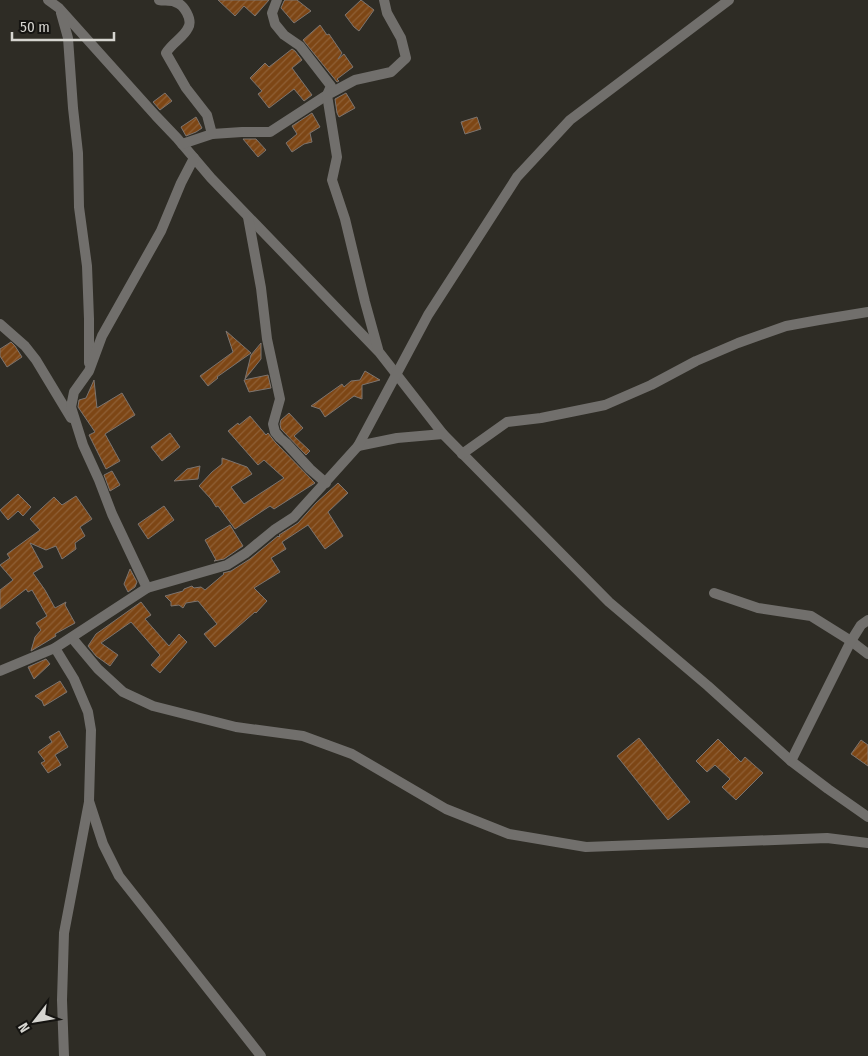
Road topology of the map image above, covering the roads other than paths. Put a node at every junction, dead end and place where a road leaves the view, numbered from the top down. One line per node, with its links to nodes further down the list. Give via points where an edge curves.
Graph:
1 (48, 0): 6 (street)
2 (159, 0): 8 (street, via 176,2 188,15 188,29 166,53 186,88 207,115)
3 (277, 0): 7 (street, via 272,13 275,24 300,46 331,86)
4 (384, 0): 7 (street, via 386,13 401,38 406,58 391,72 355,80)
5 (729, 0): 16 (street, via 570,120 517,177 428,314)
6 (58, 4): 9 (street); 15 (street, via 68,38 78,153 79,207 87,266)
7 (327, 95): 8 (street, via 270,132); 14 (street, via 336,157 332,180)
8 (212, 134): 9 (street)
9 (182, 144): 10 (street)
10 (194, 158): 11 (street); 15 (street, via 161,231 102,336)
11 (248, 216): 14 (street); 21 (street, via 280,399 273,424 280,438)
12 (868, 312): 20 (street, via 786,326 738,343 605,406 507,422)
13 (0, 324): 17 (street, via 36,360)
14 (379, 352): 16 (street)
15 (89, 371): 17 (street, via 74,392 72,407)
16 (396, 375): 18 (street); 19 (street)
17 (79, 432): 22 (street, via 112,514)
18 (443, 434): 19 (street); 20 (street)
19 (358, 446): 21 (street)
20 (462, 454): 30 (street, via 609,602)
21 (326, 483): 22 (street, via 294,517 227,565)
22 (147, 588): 25 (street)
23 (714, 593): 26 (street, via 758,608 812,616)
24 (868, 620): 26 (street)
25 (72, 638): 27 (street); 33 (street, via 123,692 153,706 236,727 303,736 352,754 446,809 509,834 586,847 827,838)
26 (851, 640): 28 (street); 30 (street)
27 (55, 648): 29 (street); 31 (street, via 74,679 88,712 91,730)
28 (868, 654)
29 (0, 671)
30 (791, 761): 32 (street)
31 (90, 800): 34 (street, via 64,933); 35 (street, via 103,844 119,876)
32 (868, 817)
33 (868, 842)
34 (64, 1056)
35 (261, 1056)

